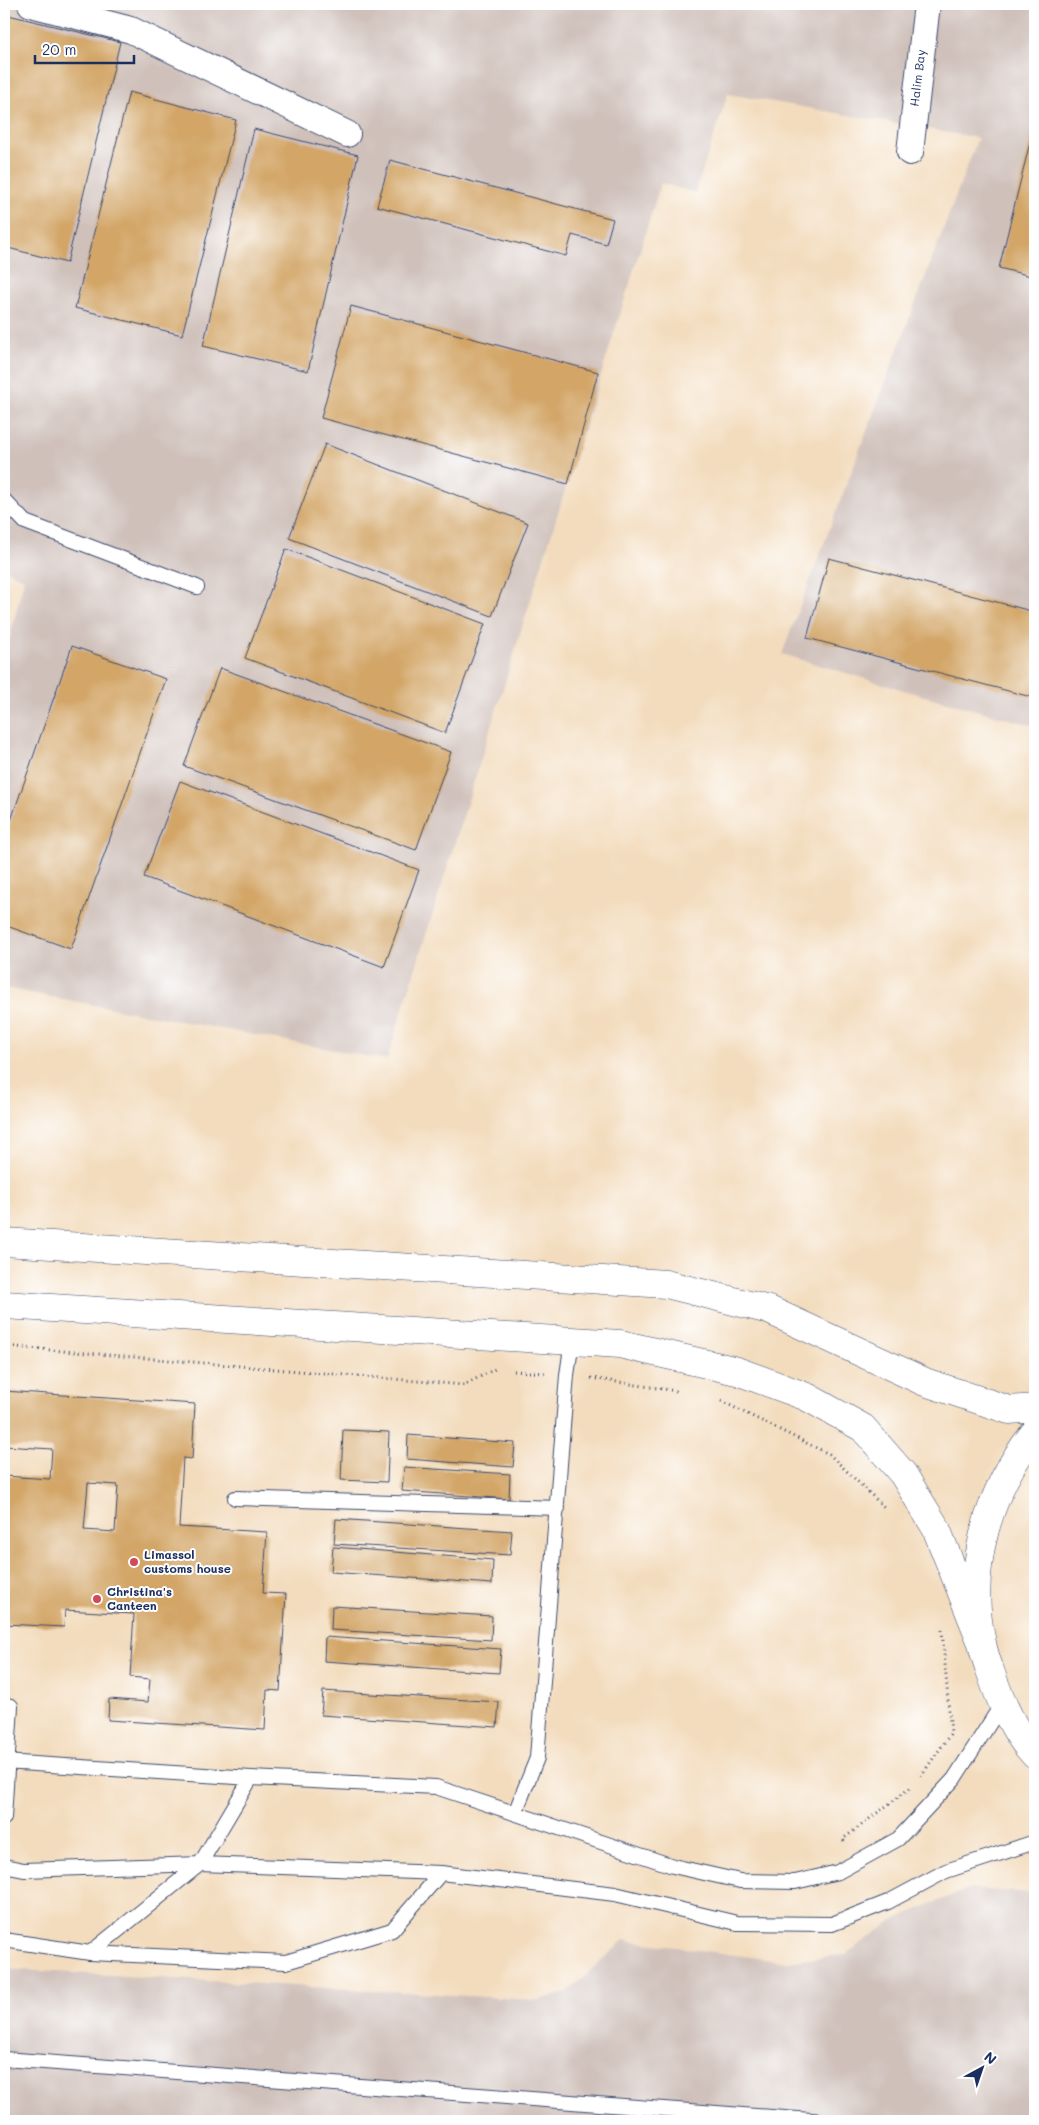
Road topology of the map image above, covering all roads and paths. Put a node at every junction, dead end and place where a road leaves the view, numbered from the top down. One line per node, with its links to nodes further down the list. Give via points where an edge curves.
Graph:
1 (31, 4): 3 (street, via 132,30)
2 (927, 4): 4 (street, Halim Bay)
3 (347, 134)
4 (910, 152)
5 (4, 500): 6 (lane, via 25,522)
6 (197, 586)
7 (4, 1242): 16 (main road, via 666,1284 770,1310 925,1382 1009,1410)
8 (4, 1306): 9 (main road)
9 (572, 1341): 13 (lane); 22 (main road, via 620,1344 737,1370 807,1397 862,1428 903,1474 936,1528)
10 (4, 1346): 11 (path, via 464,1385 492,1369)
11 (502, 1370)
12 (511, 1370): 13 (path)
13 (567, 1375): 14 (path); 19 (lane)
14 (683, 1392)
15 (712, 1396): 20 (path, via 829,1454)
16 (1035, 1408)
17 (1035, 1432): 22 (main road, via 1008,1472 984,1532 977,1606)
18 (234, 1498): 19 (lane)
19 (558, 1508): 30 (lane, via 538,1758)
20 (888, 1510)
21 (941, 1624): 27 (path, via 951,1733)
22 (982, 1643): 23 (main road)
23 (1002, 1704): 25 (main road); 30 (lane, via 954,1779 898,1839 838,1872 795,1882 740,1881 673,1866)
24 (4, 1705): 26 (lane, via 11,1706)
25 (1035, 1755)
26 (6, 1762): 28 (lane); 31 (lane)
27 (920, 1777)
28 (252, 1778): 30 (lane, via 436,1787); 34 (lane)
29 (915, 1784): 32 (path)
30 (515, 1813)
31 (4, 1818)
32 (843, 1839)
33 (1035, 1842): 36 (lane, via 946,1871 888,1902 832,1924 737,1923 615,1894)
34 (200, 1864): 35 (lane, via 24,1870); 36 (lane); 38 (lane)
35 (4, 1866)
36 (441, 1873): 38 (lane, via 392,1930 286,1962)
37 (4, 1940): 38 (lane)
38 (90, 1952)
39 (4, 2059): 40 (lane)
40 (801, 2120): 41 (lane)
41 (824, 2121)

